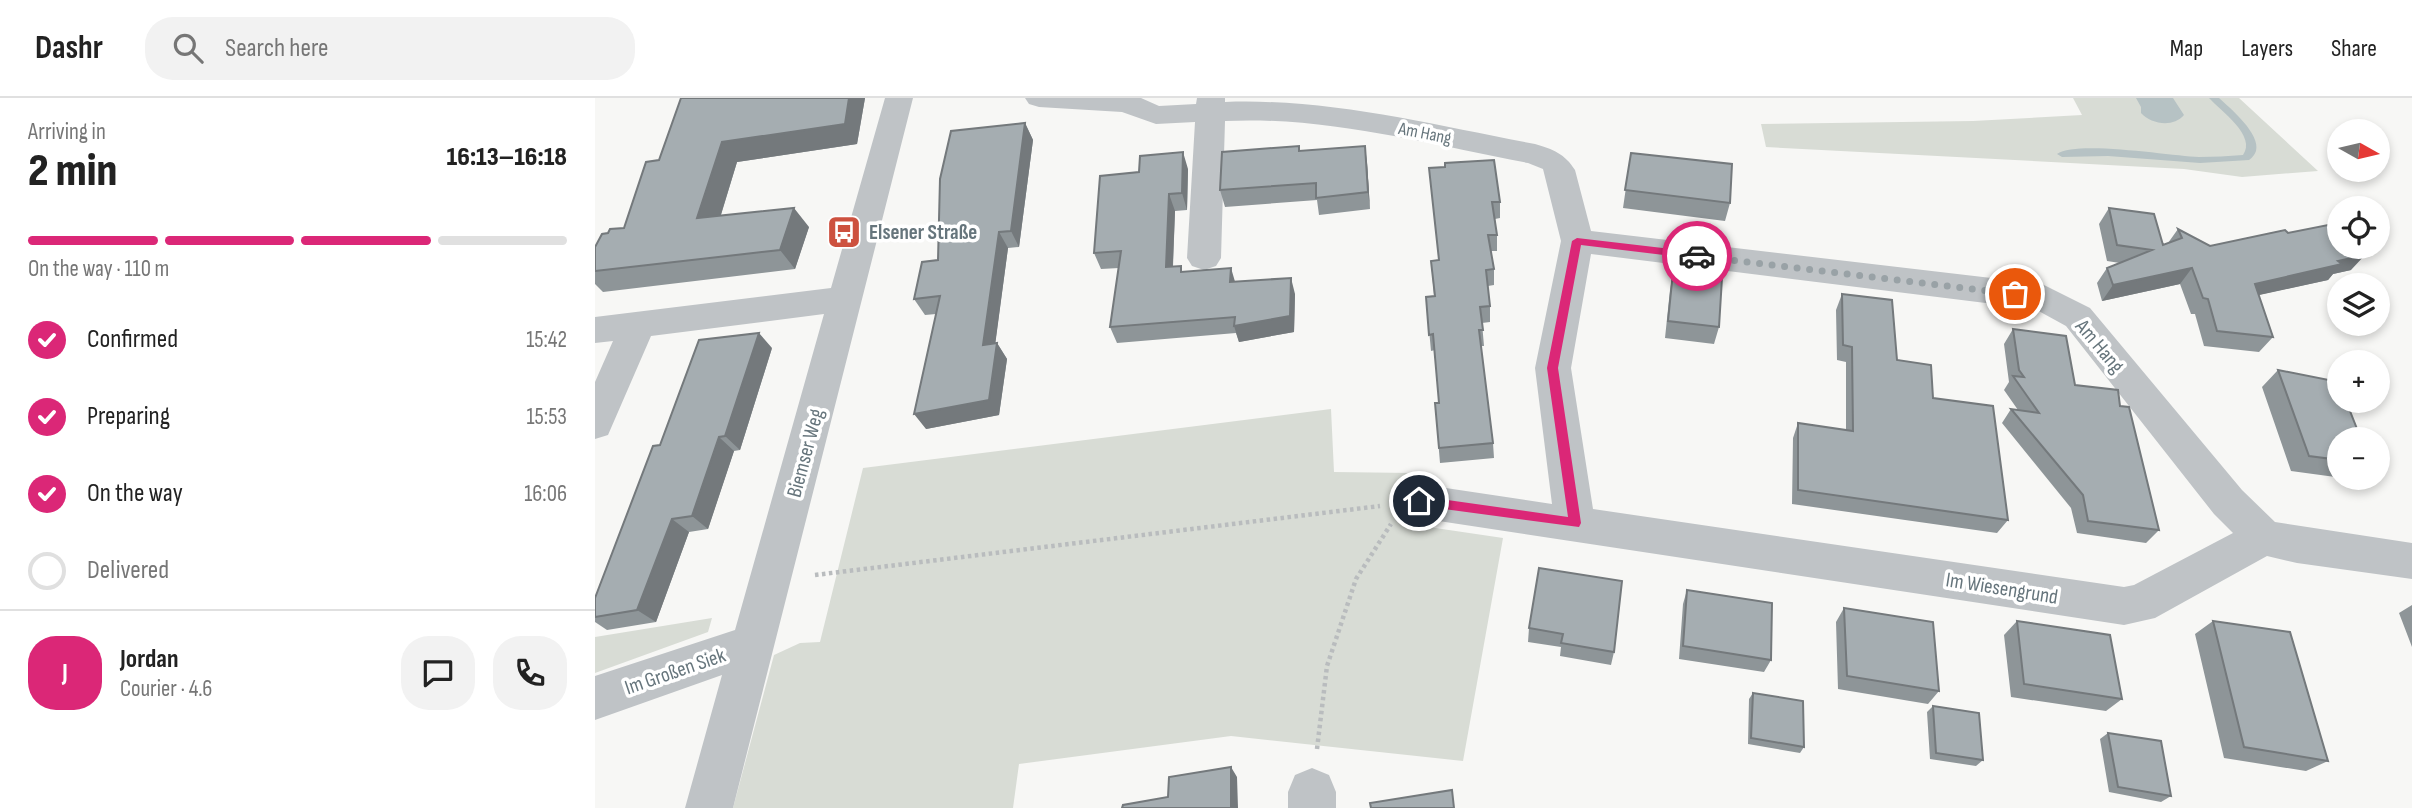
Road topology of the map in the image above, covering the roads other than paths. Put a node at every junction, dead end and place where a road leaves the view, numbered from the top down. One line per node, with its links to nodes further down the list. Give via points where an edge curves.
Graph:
1 (899, 98): 6 (street, Biemser Weg)
2 (1038, 98): 3 (street, Am Hang, via 1127,103 1156,115)
3 (1211, 105): 4 (street, Am Hang, via 1343,118 1535,154 1554,162 1560,170); 5 (street)
4 (1577, 241): 11 (street, Am Hang, via 1553,368); 12 (street, Am Hang, via 2042,297 2078,317 2228,502)
5 (1204, 258)
6 (845, 299): 7 (street); 14 (street, Biemser Weg)
7 (638, 325): 8 (street); 9 (street)
8 (595, 330)
9 (595, 424)
10 (1412, 502): 11 (street, Im Wiesengrund)
11 (1575, 523): 12 (street, Im Wiesengrund, via 2123,606 2140,604)
12 (2263, 537): 13 (street)
13 (2412, 561)
14 (754, 644): 15 (street, Im Großen Siek); 16 (street, Biemser Weg)
15 (595, 698)
16 (709, 808)

